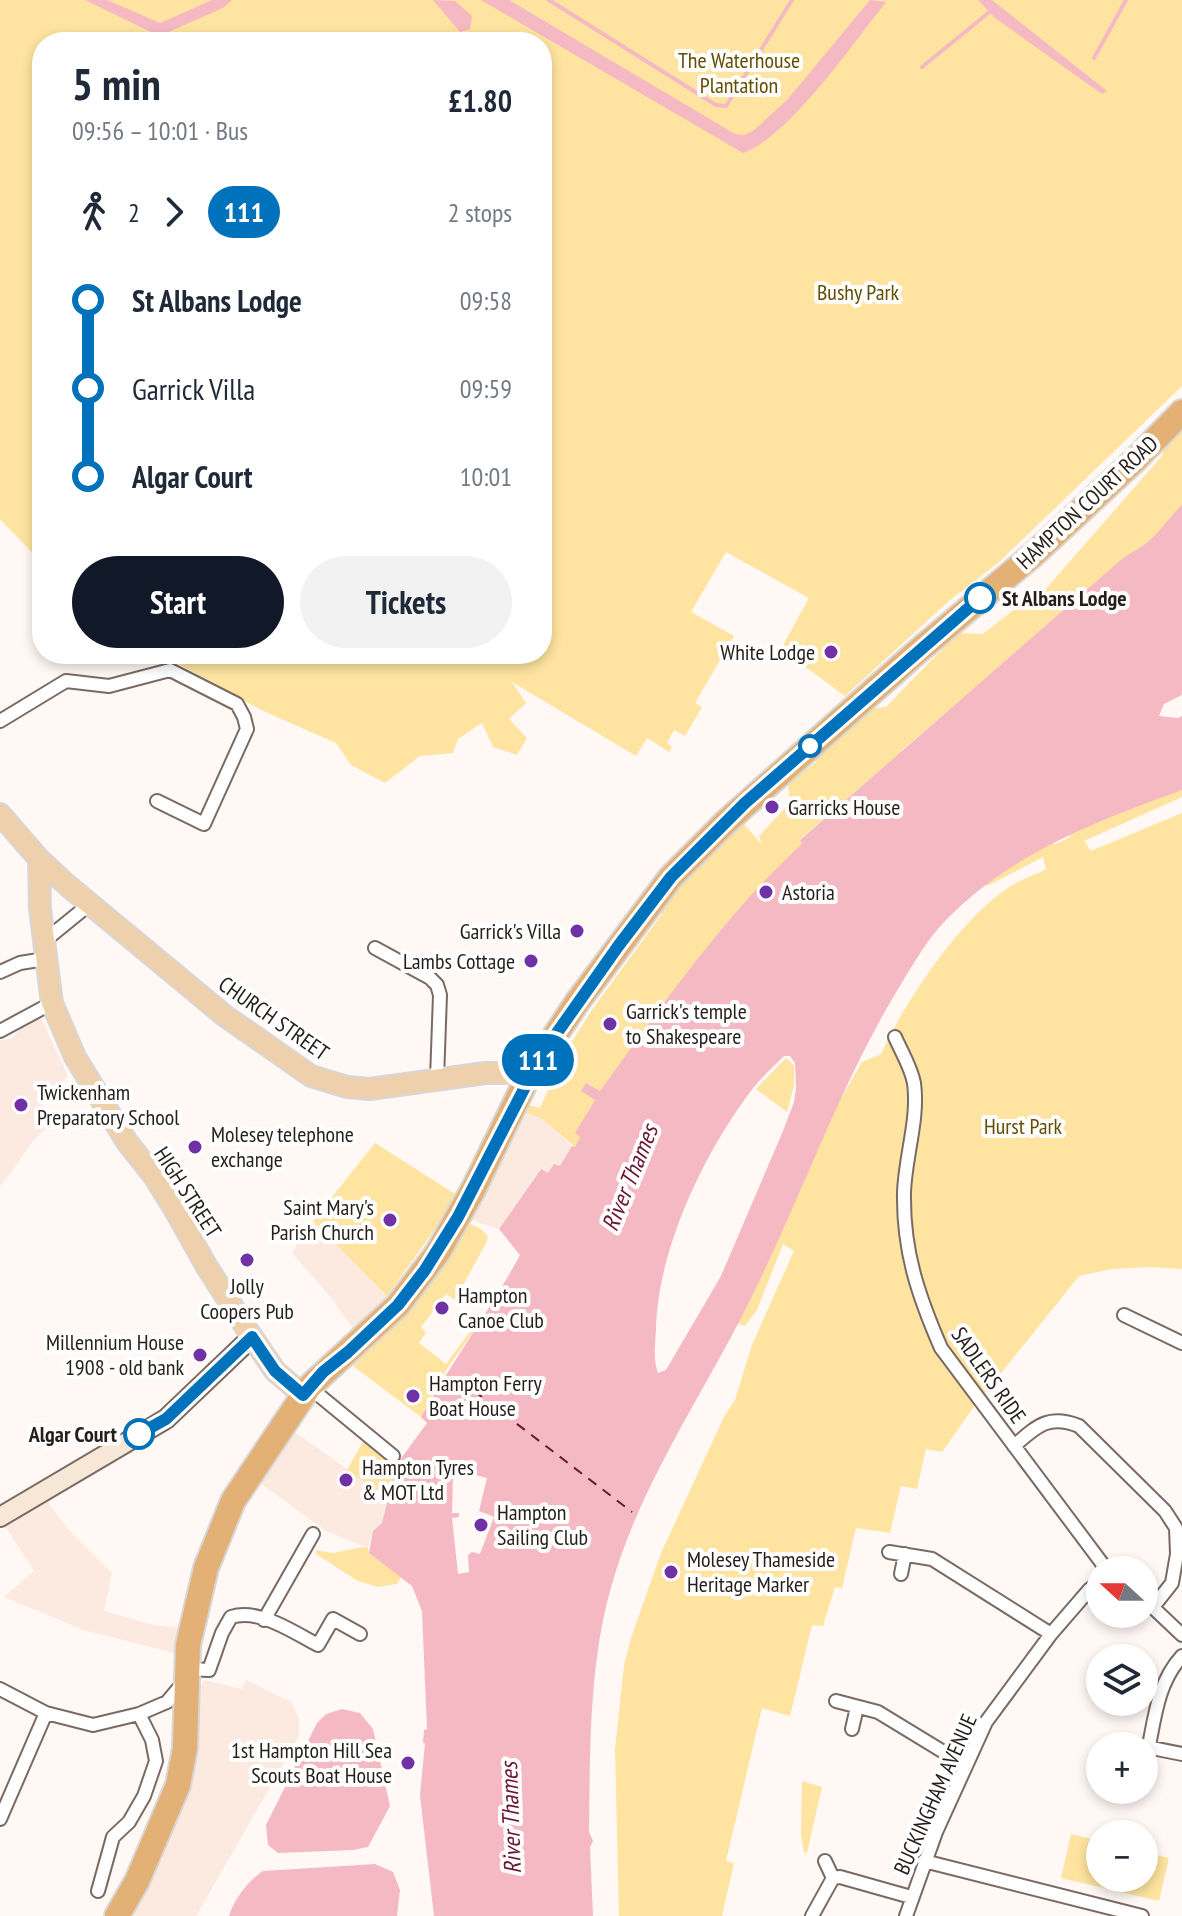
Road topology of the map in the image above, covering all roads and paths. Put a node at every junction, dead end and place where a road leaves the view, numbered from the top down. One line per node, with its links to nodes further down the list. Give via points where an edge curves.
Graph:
1 (1182, 412): 13 (highway, HAMPTON COURT ROAD, via 1034,554 812,744 689,858 619,945)
2 (0, 721): 3 (street, via 66,681 109,686 170,670 237,704 247,729 204,824)
3 (157, 801)
4 (0, 814): 5 (main road, CHURCH STREET)
5 (39, 859): 6 (main road, CHURCH STREET); 8 (main road, HIGH STREET)
6 (91, 903): 8 (street); 14 (main road, CHURCH STREET, via 225,1016 311,1076 370,1089)
7 (375, 948): 14 (street, via 437,985)
8 (44, 950): 9 (street); 10 (main road, HIGH STREET)
9 (0, 972)
10 (52, 1003): 11 (street); 16 (main road, HIGH STREET, via 101,1104 168,1198)
11 (0, 1031)
12 (895, 1037): 19 (street, SADLERS RIDE, via 915,1096 904,1190 909,1262 941,1348)
13 (530, 1073): 14 (main road, CHURCH STREET); 18 (highway, HAMPTON COURT ROAD, via 438,1252 398,1305)
14 (437, 1079)
15 (1124, 1315): 17 (street)
16 (252, 1337): 18 (main road, HIGH STREET, via 275,1371); 21 (street, via 166,1419)
17 (1182, 1343)
18 (306, 1391): 20 (street); 35 (highway, HAMPTON COURT ROAD, via 219,1531 198,1597)
19 (1014, 1446): 25 (street, SADLERS RIDE); 28 (street, via 1047,1421 1062,1419 1079,1426 1165,1511 1176,1528 1175,1574)
20 (393, 1456)
21 (0, 1517)
22 (313, 1534): 30 (street)
23 (889, 1552): 24 (street)
24 (905, 1554): 26 (street); 32 (street, via 932,1559)
25 (1096, 1556)
26 (901, 1574)
27 (1086, 1593): 32 (street, BUCKINGHAM AVENUE)
28 (1158, 1596)
29 (1158, 1612): 33 (street)
30 (264, 1620): 31 (street, via 318,1645 333,1619); 35 (street, via 242,1613 231,1617 209,1670)
31 (360, 1634)
32 (1051, 1634): 45 (street, BUCKINGHAM AVENUE, via 997,1705)
33 (1182, 1635)
34 (1182, 1656): 42 (street, via 1167,1677)
35 (186, 1674): 40 (street, via 167,1702); 52 (highway, HAMPTON COURT ROAD, via 185,1748 178,1785)
36 (0, 1689): 39 (street)
37 (836, 1701): 38 (street)
38 (857, 1707): 41 (street); 45 (street, via 878,1712)
39 (46, 1713): 40 (street, via 93,1725); 46 (street)
40 (139, 1714): 50 (street, via 156,1761 144,1796 113,1837)
41 (852, 1729)
42 (1152, 1732)
43 (1158, 1748): 44 (street)
44 (1182, 1754)
45 (965, 1765): 48 (street, BUCKINGHAM AVENUE)
46 (0, 1819)
47 (825, 1861): 49 (street)
48 (924, 1861): 51 (street, BUCKINGHAM AVENUE); 55 (street)
49 (833, 1878): 51 (street); 53 (street)
50 (98, 1891)
51 (911, 1897): 54 (street, BUCKINGHAM AVENUE)
52 (117, 1916)
53 (812, 1916)
54 (906, 1916)
55 (1142, 1916)

